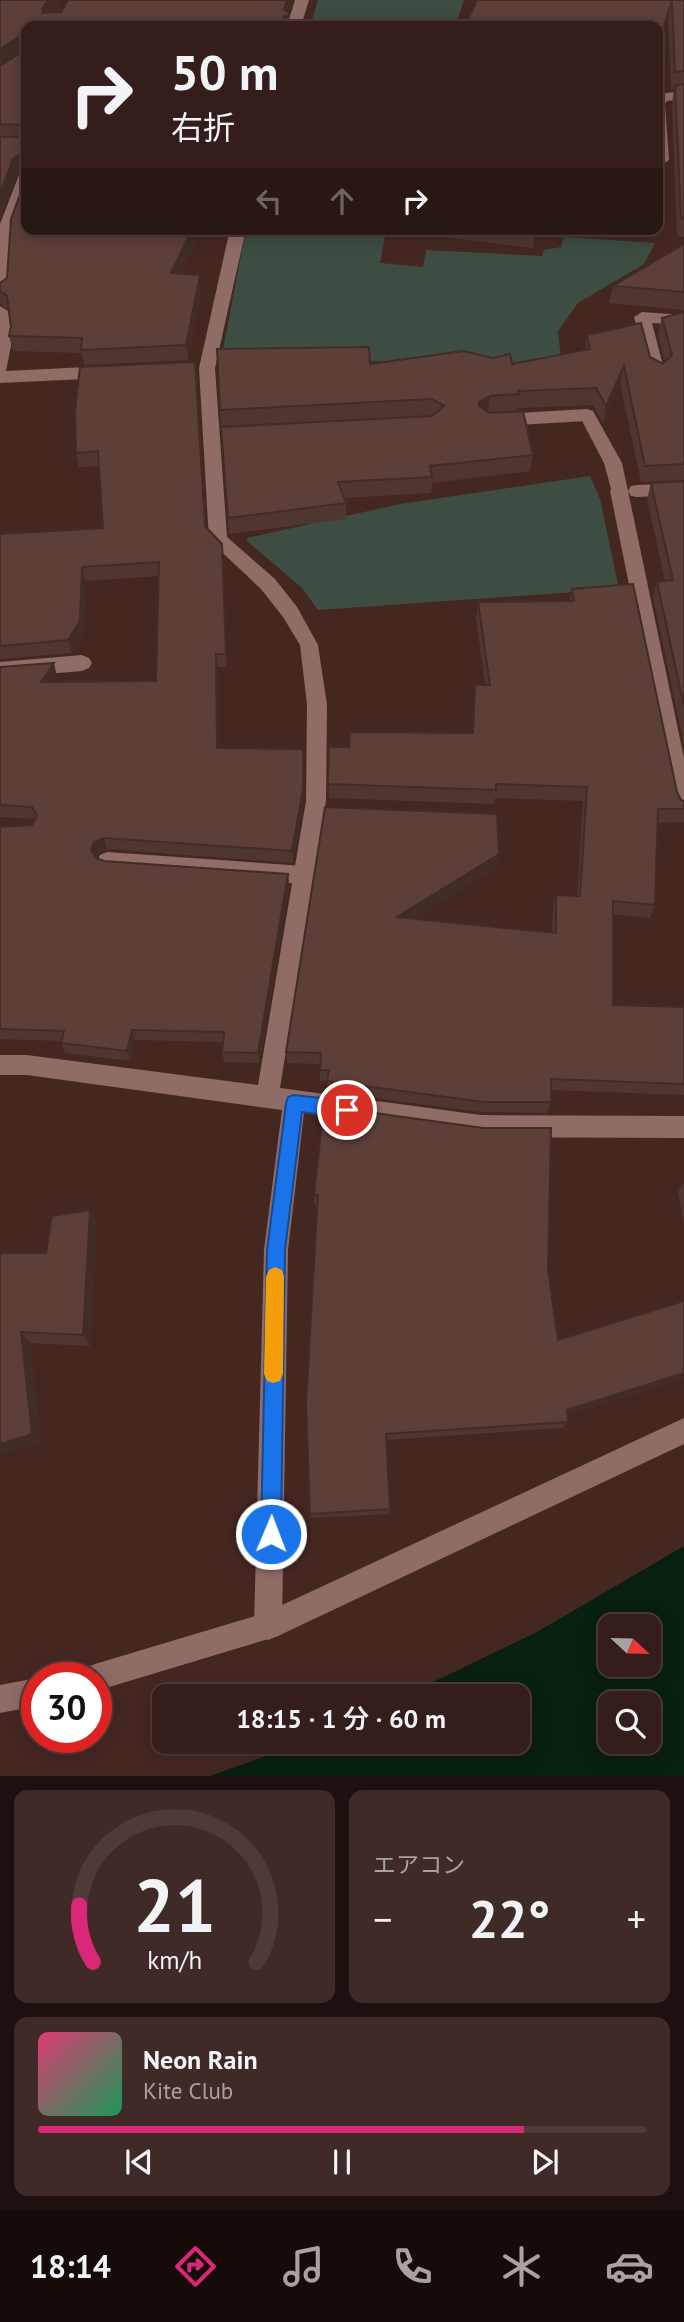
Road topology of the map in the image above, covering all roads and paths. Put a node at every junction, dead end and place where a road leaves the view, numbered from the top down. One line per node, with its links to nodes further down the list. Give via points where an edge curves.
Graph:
1 (302, 0): 2 (street)
2 (296, 21)
3 (684, 95): 4 (street)
4 (663, 97)
5 (21, 188): 7 (street, via 4,234)
6 (236, 235): 21 (street, via 201,368 218,435 218,540 268,584 309,645 322,809)
7 (0, 293)
8 (0, 311): 10 (street, via 4,341)
9 (684, 320): 12 (street, via 642,317)
10 (0, 368)
11 (128, 371): 13 (street)
12 (657, 373)
13 (0, 376)
14 (488, 421): 16 (street, via 587,415)
15 (684, 489): 16 (street)
16 (628, 491): 19 (street)
17 (82, 663): 18 (street)
18 (0, 670)
19 (684, 806)
20 (107, 861): 21 (street)
21 (304, 875): 23 (street)
22 (0, 1065): 23 (street)
23 (267, 1098): 24 (street)
24 (294, 1103): 25 (street, via 481,1126); 27 (street, via 276,1250)
25 (684, 1127)
26 (684, 1431): 27 (street)
27 (268, 1626): 28 (street)
28 (112, 1673)
29 (21, 1695): 30 (street)
30 (0, 1699)

